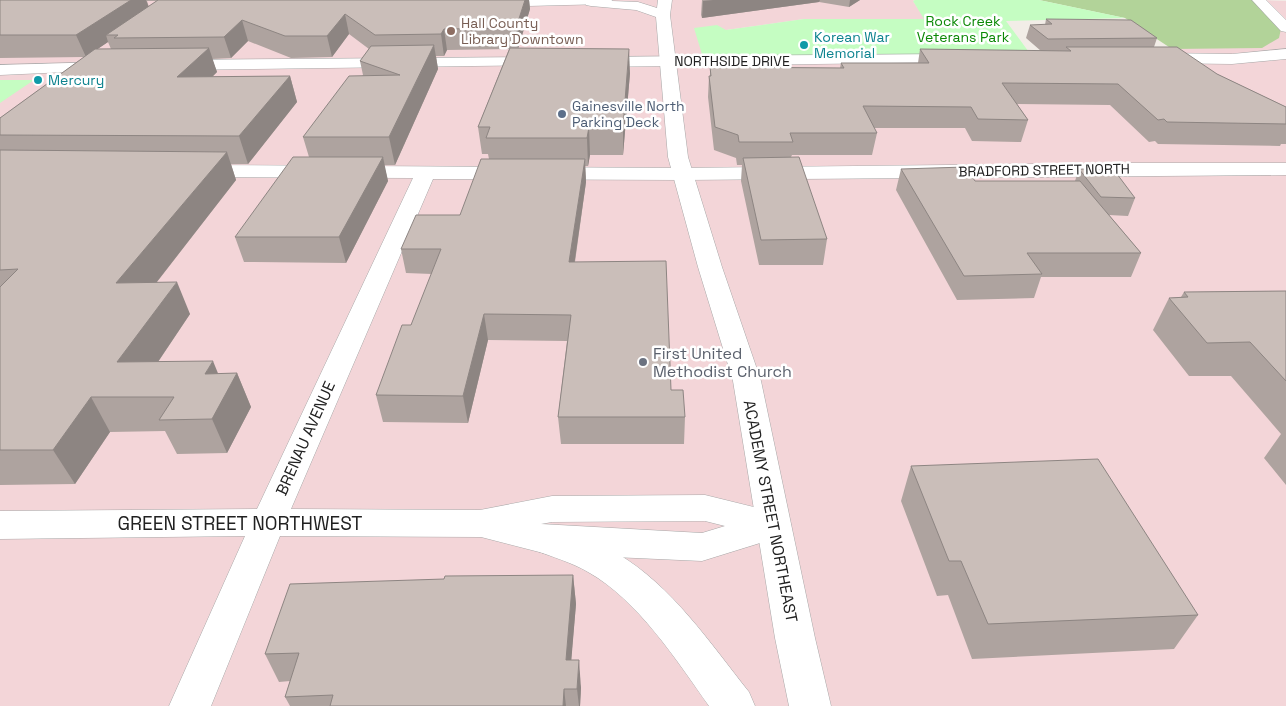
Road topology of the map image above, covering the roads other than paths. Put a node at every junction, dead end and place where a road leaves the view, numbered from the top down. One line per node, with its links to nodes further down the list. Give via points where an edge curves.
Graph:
1 (606, 0): 3 (street)
2 (1259, 0): 6 (street)
3 (591, 2): 4 (street); 5 (street)
4 (479, 4)
5 (664, 8): 11 (street, ACADEMY STREET NORTHEAST)
6 (1286, 28)
7 (1286, 54): 9 (street, via 1232,59)
8 (102, 55): 16 (street)
9 (1146, 58)
10 (967, 59): 11 (street, NORTHSIDE DRIVE)
11 (668, 61): 13 (street, NORTHSIDE DRIVE); 22 (street, ACADEMY STREET NORTHEAST, via 678,157)
12 (557, 62): 15 (street)
13 (576, 62)
14 (120, 66): 16 (street)
15 (166, 66)
16 (82, 69): 17 (street); 18 (street)
17 (0, 70)
18 (60, 85)
19 (1286, 169): 22 (street, BRADFORD STREET NORTH)
20 (176, 171): 21 (street, BRADFORD STREET NORTH)
21 (426, 172): 22 (street, BRADFORD STREET NORTH); 23 (street, BRENAU AVENUE)
22 (683, 174): 26 (street, ACADEMY STREET NORTHEAST, via 747,381)
23 (267, 521): 24 (street, GREEN STREET NORTHWEST); 25 (street, GREEN STREET NORTHWEST); 28 (street, BRENAU AVENUE)
24 (480, 524): 26 (street, GREEN STREET NORTHWEST, via 552,509 705,508); 27 (street, GREEN STREET NORTHWEST)
25 (0, 525)
26 (774, 525): 27 (street, GREEN STREET NORTHWEST, via 702,547); 30 (street, ACADEMY STREET NORTHEAST)
27 (547, 540): 29 (street, via 605,564 639,591 677,632)
28 (190, 706)
29 (734, 706)
30 (810, 706)

